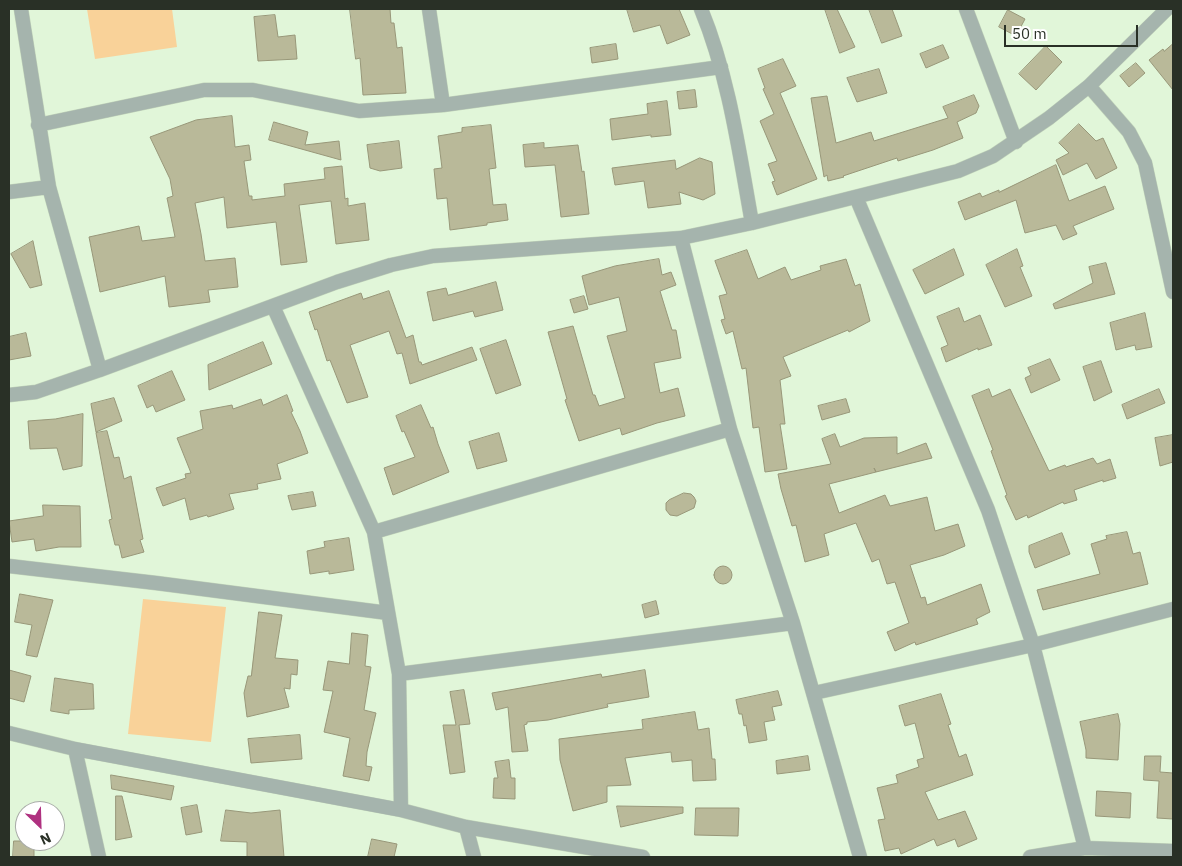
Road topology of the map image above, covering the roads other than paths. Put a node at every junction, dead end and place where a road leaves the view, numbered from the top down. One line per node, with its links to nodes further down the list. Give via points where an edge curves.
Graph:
1 (21, 9): 9 (street)
2 (429, 9): 8 (street)
3 (701, 9): 6 (street)
4 (966, 9): 10 (street)
5 (1167, 9): 7 (street)
6 (721, 67): 8 (street); 14 (street)
7 (1089, 86): 10 (street); 16 (street, via 1129,132 1145,163)
8 (443, 105): 9 (street, via 359,111 253,90 204,90)
9 (38, 125): 11 (street)
10 (1016, 142): 13 (street, via 958,171)
11 (49, 187): 12 (street); 18 (street)
12 (9, 192)
13 (856, 197): 14 (street); 26 (street, via 984,502)
14 (752, 223): 15 (street)
15 (681, 238): 17 (street, via 433,256 391,264); 20 (street)
16 (1173, 292)
17 (273, 306): 18 (street); 21 (street)
18 (100, 370): 19 (street, via 36,392)
19 (9, 395)
20 (730, 430): 21 (street); 25 (street)
21 (374, 532): 24 (street)
22 (9, 566): 24 (street)
23 (1173, 609): 26 (street)
24 (388, 613): 27 (street)
25 (793, 623): 27 (street); 28 (street)
26 (1033, 645): 28 (street); 33 (street)
27 (399, 674): 31 (street)
28 (814, 693): 38 (street)
29 (9, 733): 30 (street)
30 (75, 749): 31 (street); 35 (street)
31 (401, 810): 32 (street)
32 (466, 827): 36 (street); 37 (street)
33 (1085, 848): 34 (street); 39 (street)
34 (1173, 851)
35 (99, 857)
36 (474, 857)
37 (643, 857)
38 (860, 857)
39 (1030, 857)

